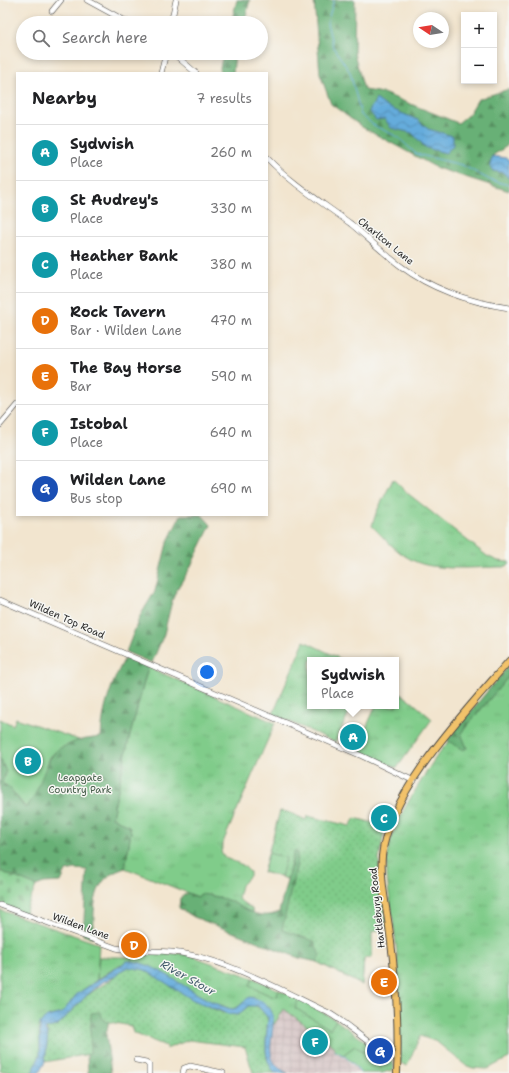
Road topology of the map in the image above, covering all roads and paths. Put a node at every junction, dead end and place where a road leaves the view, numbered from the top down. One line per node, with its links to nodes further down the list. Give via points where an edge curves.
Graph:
1 (61, 0): 4 (street)
2 (87, 0): 5 (street)
3 (176, 0): 6 (street)
4 (52, 11)
5 (116, 16)
6 (173, 16)
7 (164, 60): 9 (street)
8 (181, 60): 10 (street)
9 (161, 72)
10 (195, 72)
11 (268, 159): 12 (street, Charlton Lane, via 287,177 352,225 383,253 413,275 463,299)
12 (509, 308)
13 (16, 406): 14 (street)
14 (0, 425)
15 (0, 600): 17 (street, Wilden Top Road, via 362,756)
16 (509, 661): 17 (main road, Hartlebury Road, via 443,739)
17 (414, 781): 19 (main road, Hartlebury Road, via 389,827 382,855 383,884 395,976)
18 (0, 905): 19 (street, Wilden Lane, via 116,948 186,954 226,966 327,1012 385,1053)
19 (398, 1058): 24 (main road, Hartlebury Road)
20 (136, 1060): 21 (street, via 149,1065)
21 (149, 1073)
22 (183, 1073): 23 (street, via 184,1068 190,1066)
23 (223, 1073)
24 (397, 1073)

